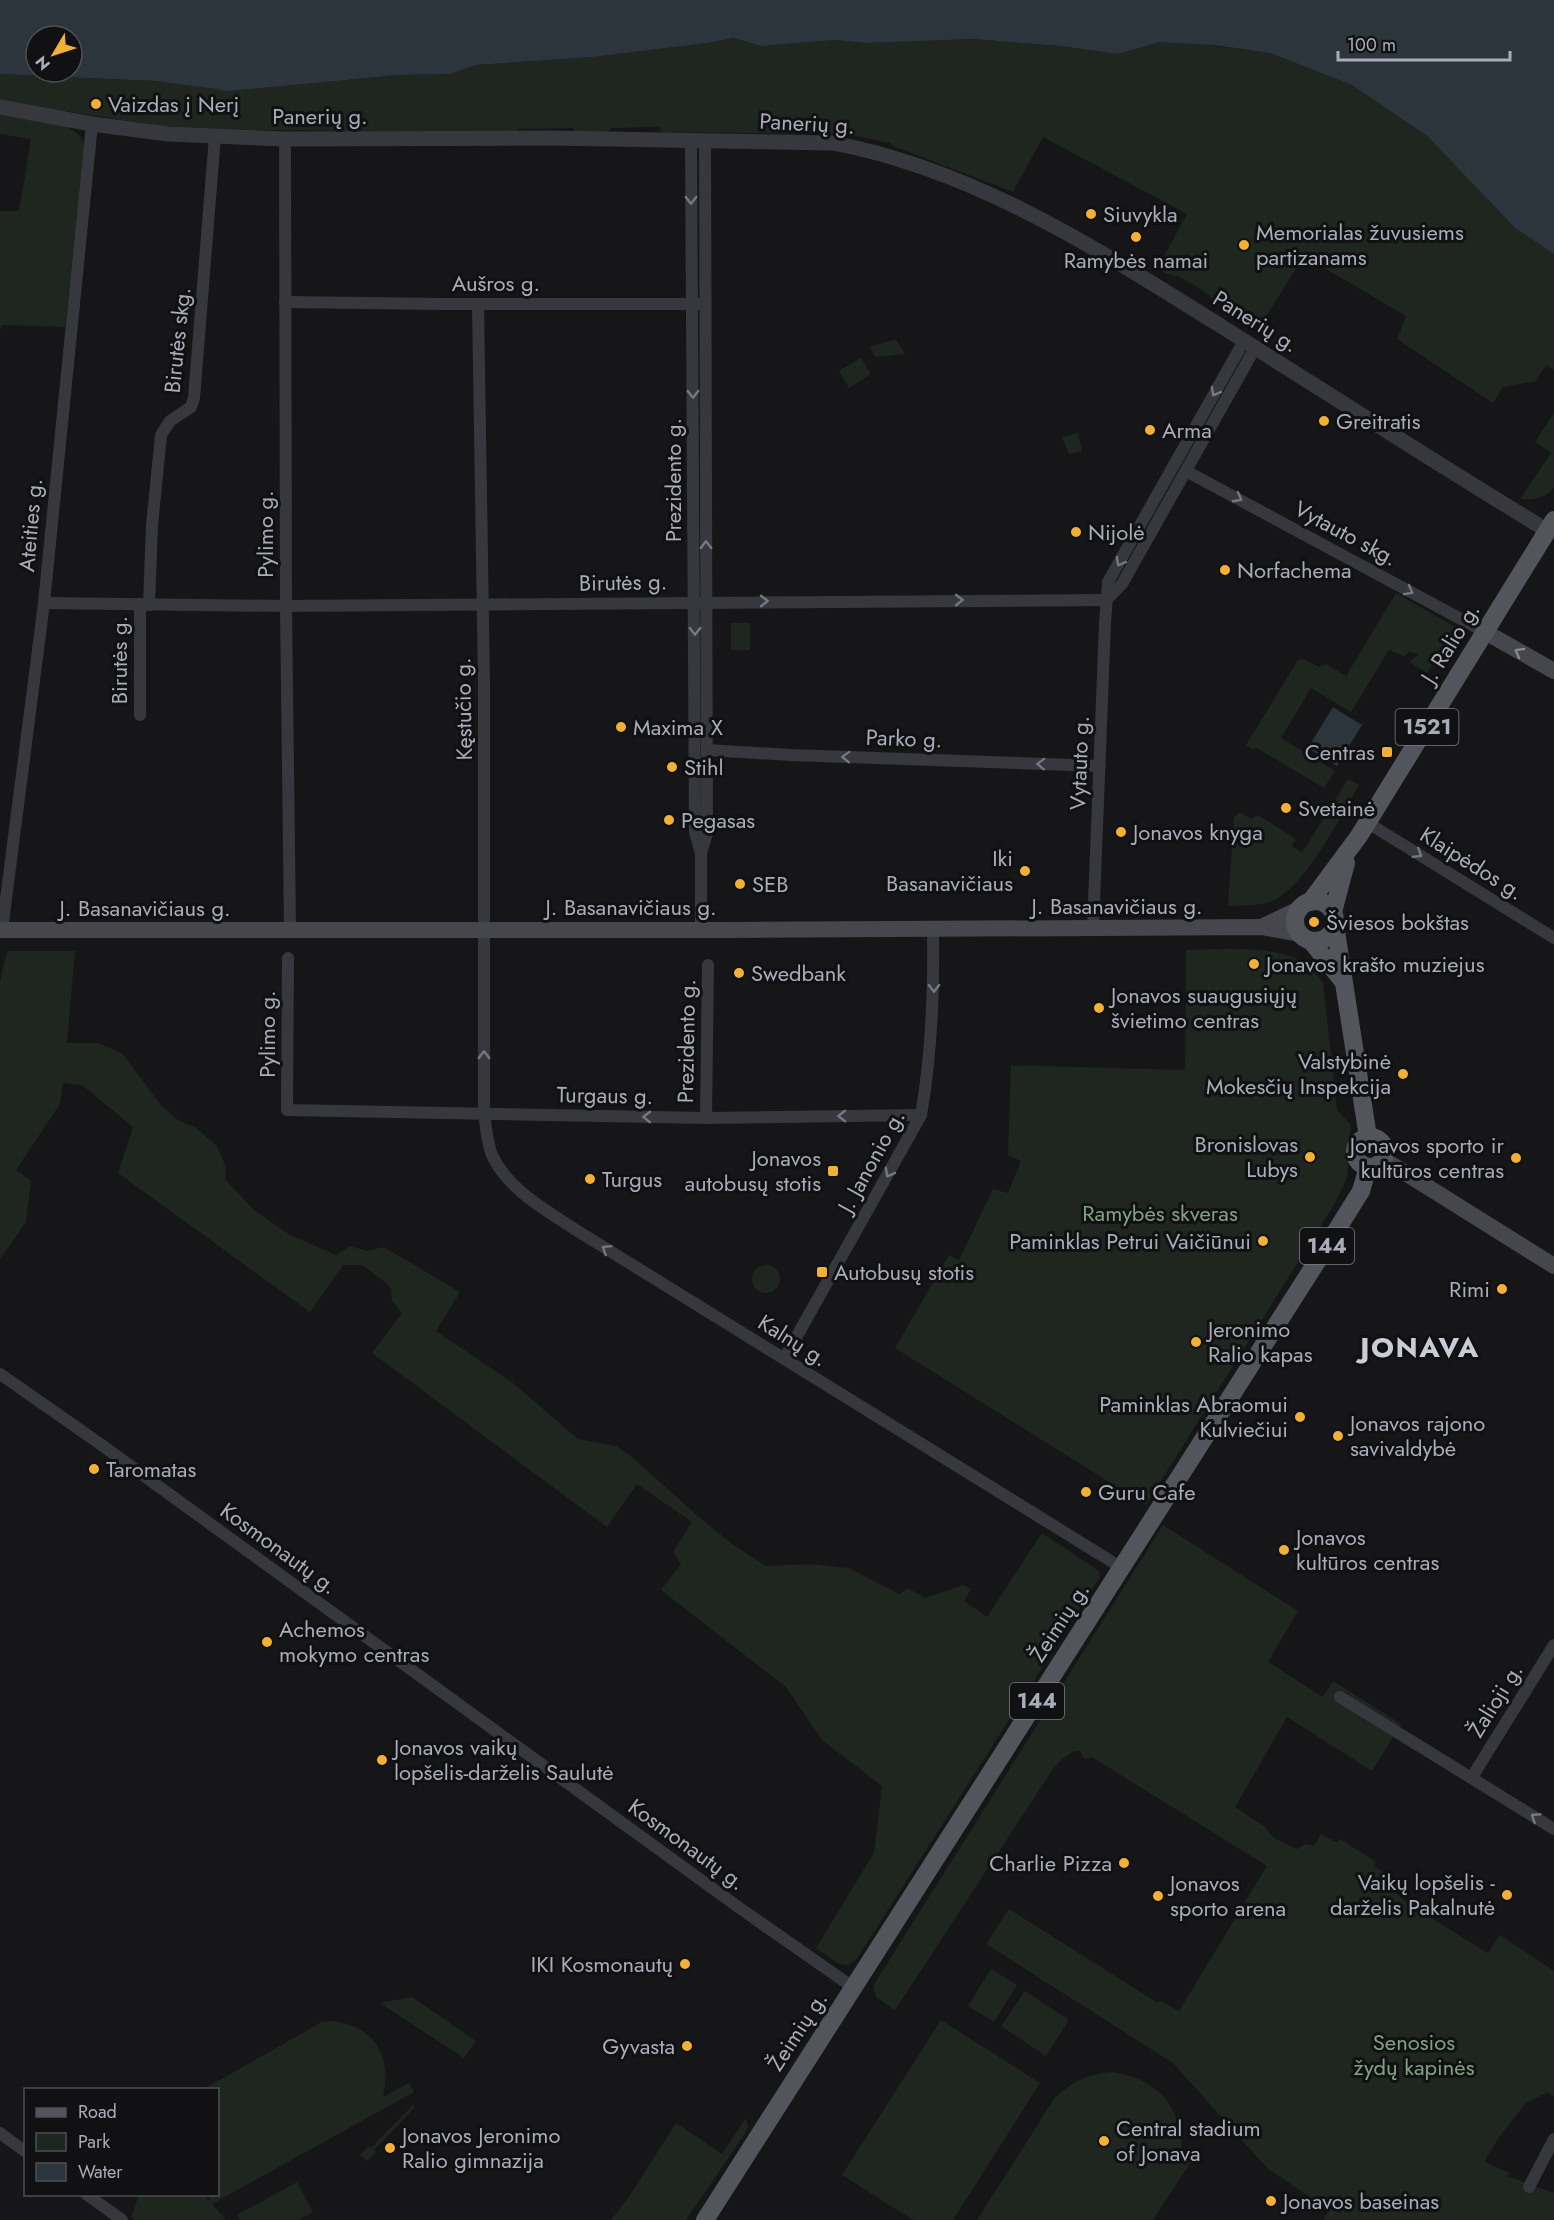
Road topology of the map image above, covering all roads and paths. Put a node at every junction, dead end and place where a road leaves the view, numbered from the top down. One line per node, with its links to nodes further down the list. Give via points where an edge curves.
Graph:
1 (0, 107): 2 (street, Panerių g.)
2 (92, 124): 3 (street, Panerių g.); 15 (street, Ateities g.)
3 (215, 136): 4 (street, Panerių g.); 17 (street, Birutės skg., via 194,398 191,407 170,421 161,435)
4 (285, 139): 5 (street, Panerių g.); 6 (street, Pylimo g.)
5 (698, 141): 7 (street, Prezidento g.); 9 (street, Prezidento g., one-way to 9, via 691,244); 10 (street, Panerių g., via 833,143 871,150 933,170 1054,226)
6 (285, 302): 8 (street, Aušros g.); 18 (street, Pylimo g.)
7 (706, 303): 9 (street, Aušros g.); 14 (street, Prezidento g., one-way to 7)
8 (478, 304): 9 (street, Aušros g.); 16 (street, Kęstučio g.)
9 (693, 304): 14 (street, Prezidento g., one-way to 14)
10 (1250, 344): 11 (street); 12 (street, Panerių g., via 1465,481); 13 (street, Vytauto g., one-way to 13, via 1108,582)
11 (1186, 471): 13 (street, via 1122,584); 19 (street, Vytauto skg., one-way to 19)
12 (1551, 526): 19 (main road, J. Ralio g. / 1521)
13 (1106, 600): 14 (street, Birutės g., one-way to 13); 23 (street, Vytauto g.)
14 (700, 602): 16 (street, Birutės g.); 22 (street, Prezidento g.); 26 (street, Prezidento g., one-way to 26, via 695,832)
15 (44, 603): 17 (street, Birutės g.); 32 (street, Ateities g.)
16 (482, 604): 18 (street, Birutės g.); 34 (street, Kęstučio g.)
17 (145, 605): 18 (street, Birutės g.); 21 (street, Birutės g.)
18 (286, 606): 33 (street, Pylimo g.)
19 (1485, 632): 20 (main road, one-way to 19); 24 (main road, J. Ralio g. / 1521)
20 (1554, 671)
21 (140, 715)
22 (707, 750): 23 (street, Parko g., one-way to 22); 26 (street, Prezidento g., via 707,833)
23 (1100, 766): 30 (street, Vytauto g.)
24 (1368, 823): 25 (main road, J. Ralio g. / 1521); 37 (street, Klaipėdos g., one-way to 37)
25 (1349, 852): 27 (main road, J. Ralio g. / 1521); 28 (main road, J. Ralio g. / 1521)
26 (701, 854): 35 (street, Prezidento g.)
27 (1305, 906): 28 (main road, via 1323,903); 29 (main road, J. Basanavičiaus g. / 1521); 36 (main road, via 1295,922)
28 (1334, 919): 36 (main road, via 1333,931 1323,939); 40 (main road)
29 (1262, 927): 30 (main road, J. Basanavičiaus g. / 1521); 36 (main road, J. Basanavičiaus g. / 1521)
30 (1094, 928): 31 (main road, J. Basanavičiaus g. / 1521)
31 (933, 929): 35 (main road, J. Basanavičiaus g. / 1521); 43 (street, J. Janonio g., one-way to 43, via 934,997 928,1080)
32 (1, 930): 33 (main road, J. Basanavičiaus g. / 1521)
33 (290, 930): 34 (main road, J. Basanavičiaus g. / 1521)
34 (485, 930): 35 (main road, J. Basanavičiaus g. / 1521); 42 (street, Kęstučio g., one-way to 34)
35 (701, 930)
36 (1305, 937): 40 (main road)
37 (1554, 938)
38 (288, 957): 41 (street, Pylimo g.)
39 (708, 964): 44 (street, Prezidento g.)
40 (1344, 981): 45 (main road, via 1368,1137 1377,1138 1384,1145 1385,1155)
41 (287, 1110): 42 (street, Turgaus g.)
42 (484, 1113): 44 (street, Turgaus g., one-way to 42); 47 (street, Kalnų g., one-way to 42, via 530,1199 507,1177 492,1154)
43 (921, 1115): 44 (street, Turgaus g., one-way to 44); 47 (street, J. Janonio g., one-way to 47)
44 (706, 1118)
45 (1376, 1163): 46 (main road); 49 (main road, Žeimių g. / 144)
46 (1554, 1266)
47 (784, 1359): 49 (street, Kalnų g.)
48 (0, 1374): 54 (street, Kosmonautų g.)
49 (1122, 1568): 54 (main road, Žeimių g. / 144)
50 (1554, 1645): 52 (street, Žalioji g.)
51 (1341, 1697): 52 (street)
52 (1472, 1777): 53 (street, one-way to 52)
53 (1554, 1829)
54 (854, 1988): 61 (main road, Žeimių g. / 144)
55 (0, 2133): 57 (street)
56 (1554, 2139): 58 (street)
57 (24, 2151)
58 (1530, 2187)
59 (89, 2196): 60 (street)
60 (122, 2220)
61 (705, 2220)

